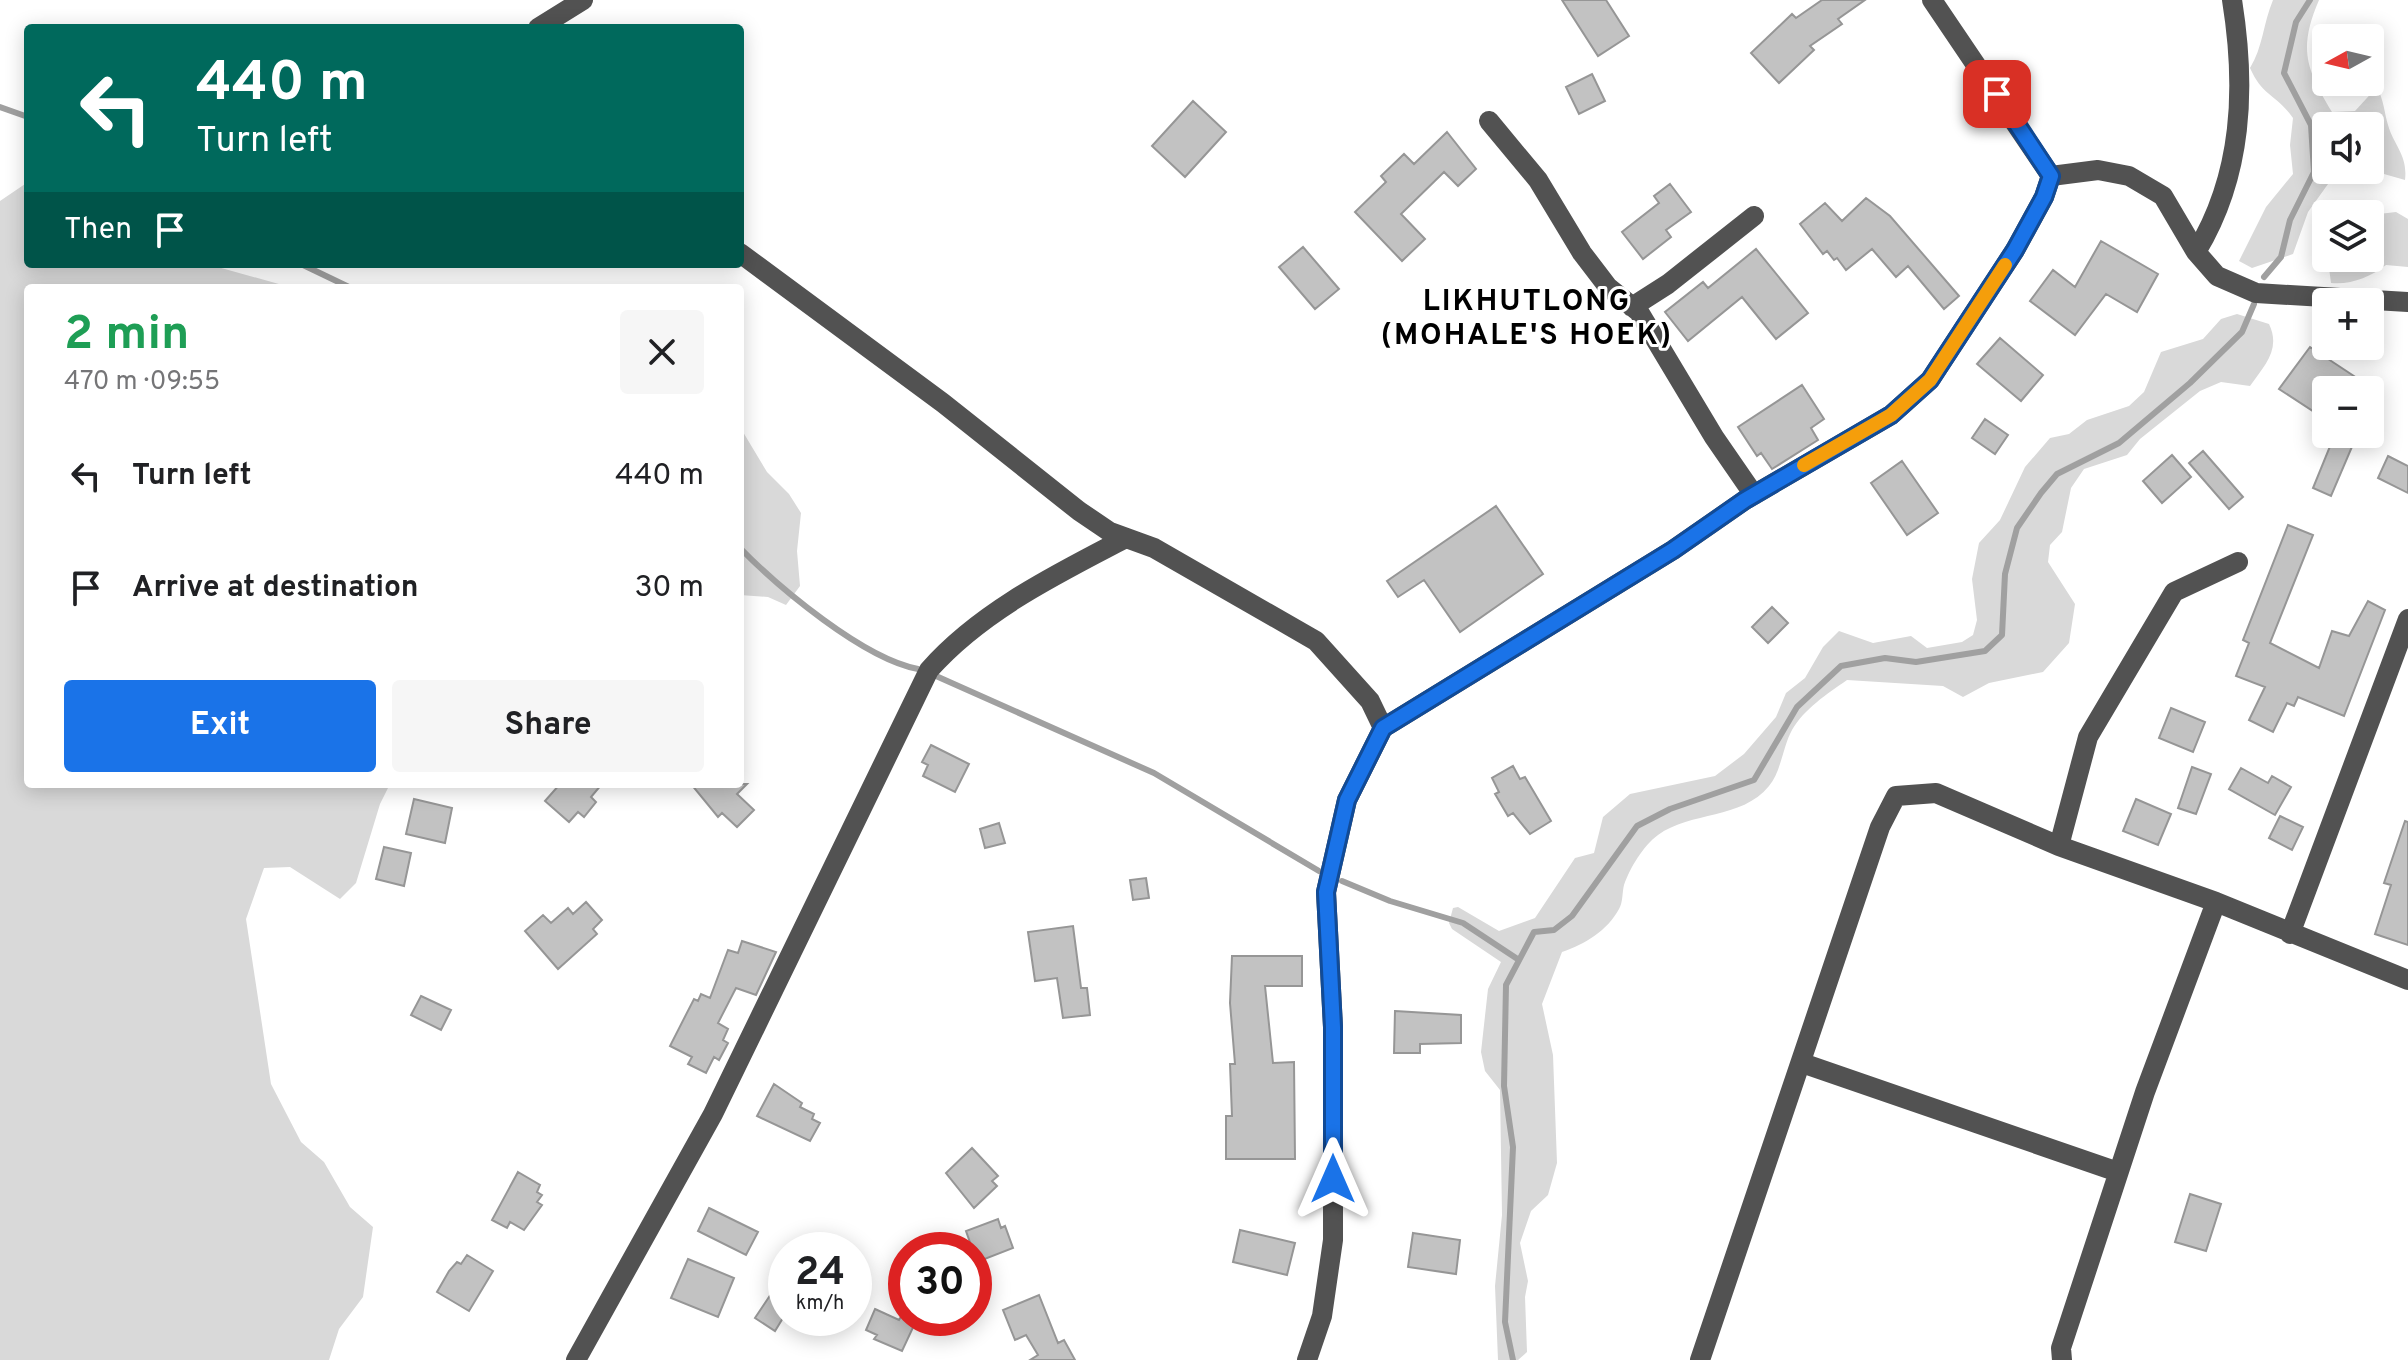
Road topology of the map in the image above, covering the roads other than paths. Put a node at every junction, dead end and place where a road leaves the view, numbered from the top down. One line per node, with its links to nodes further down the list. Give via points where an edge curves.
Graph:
1 (583, 0): 4 (street)
2 (1932, 0): 6 (street)
3 (2232, 0): 8 (street, via 2238,125 2229,185)
4 (544, 24)
5 (1489, 121): 11 (street, via 1538,180 1608,287)
6 (2051, 176): 8 (street, via 2098,170 2129,176 2163,196); 12 (street, via 2015,250 1930,380 1891,415)
7 (1754, 216): 11 (street)
8 (2196, 252): 10 (street, via 2217,276 2256,293)
9 (744, 256): 13 (street, via 1079,511)
10 (2408, 302)
11 (1632, 307): 12 (street)
12 (1754, 495): 16 (street)
13 (1126, 538): 16 (street, via 1178,561 1316,641 1370,701); 23 (street, via 1039,584 950,646 929,670 713,1114)
14 (2238, 562): 17 (street, via 2174,592 2088,737)
15 (2408, 619): 19 (street)
16 (1383, 728): 24 (street, via 1347,800 1326,892 1333,1027 1333,1240 1322,1316)
17 (2059, 846): 18 (street); 21 (street, via 1936,793 1896,796 1880,827)
18 (2216, 902): 19 (street); 22 (street)
19 (2290, 934): 20 (street)
20 (2408, 980)
21 (1802, 1063): 22 (street); 25 (street)
22 (2118, 1172): 26 (street, via 2061,1348)
23 (576, 1360)
24 (1307, 1360)
25 (1700, 1360)
26 (2062, 1360)

